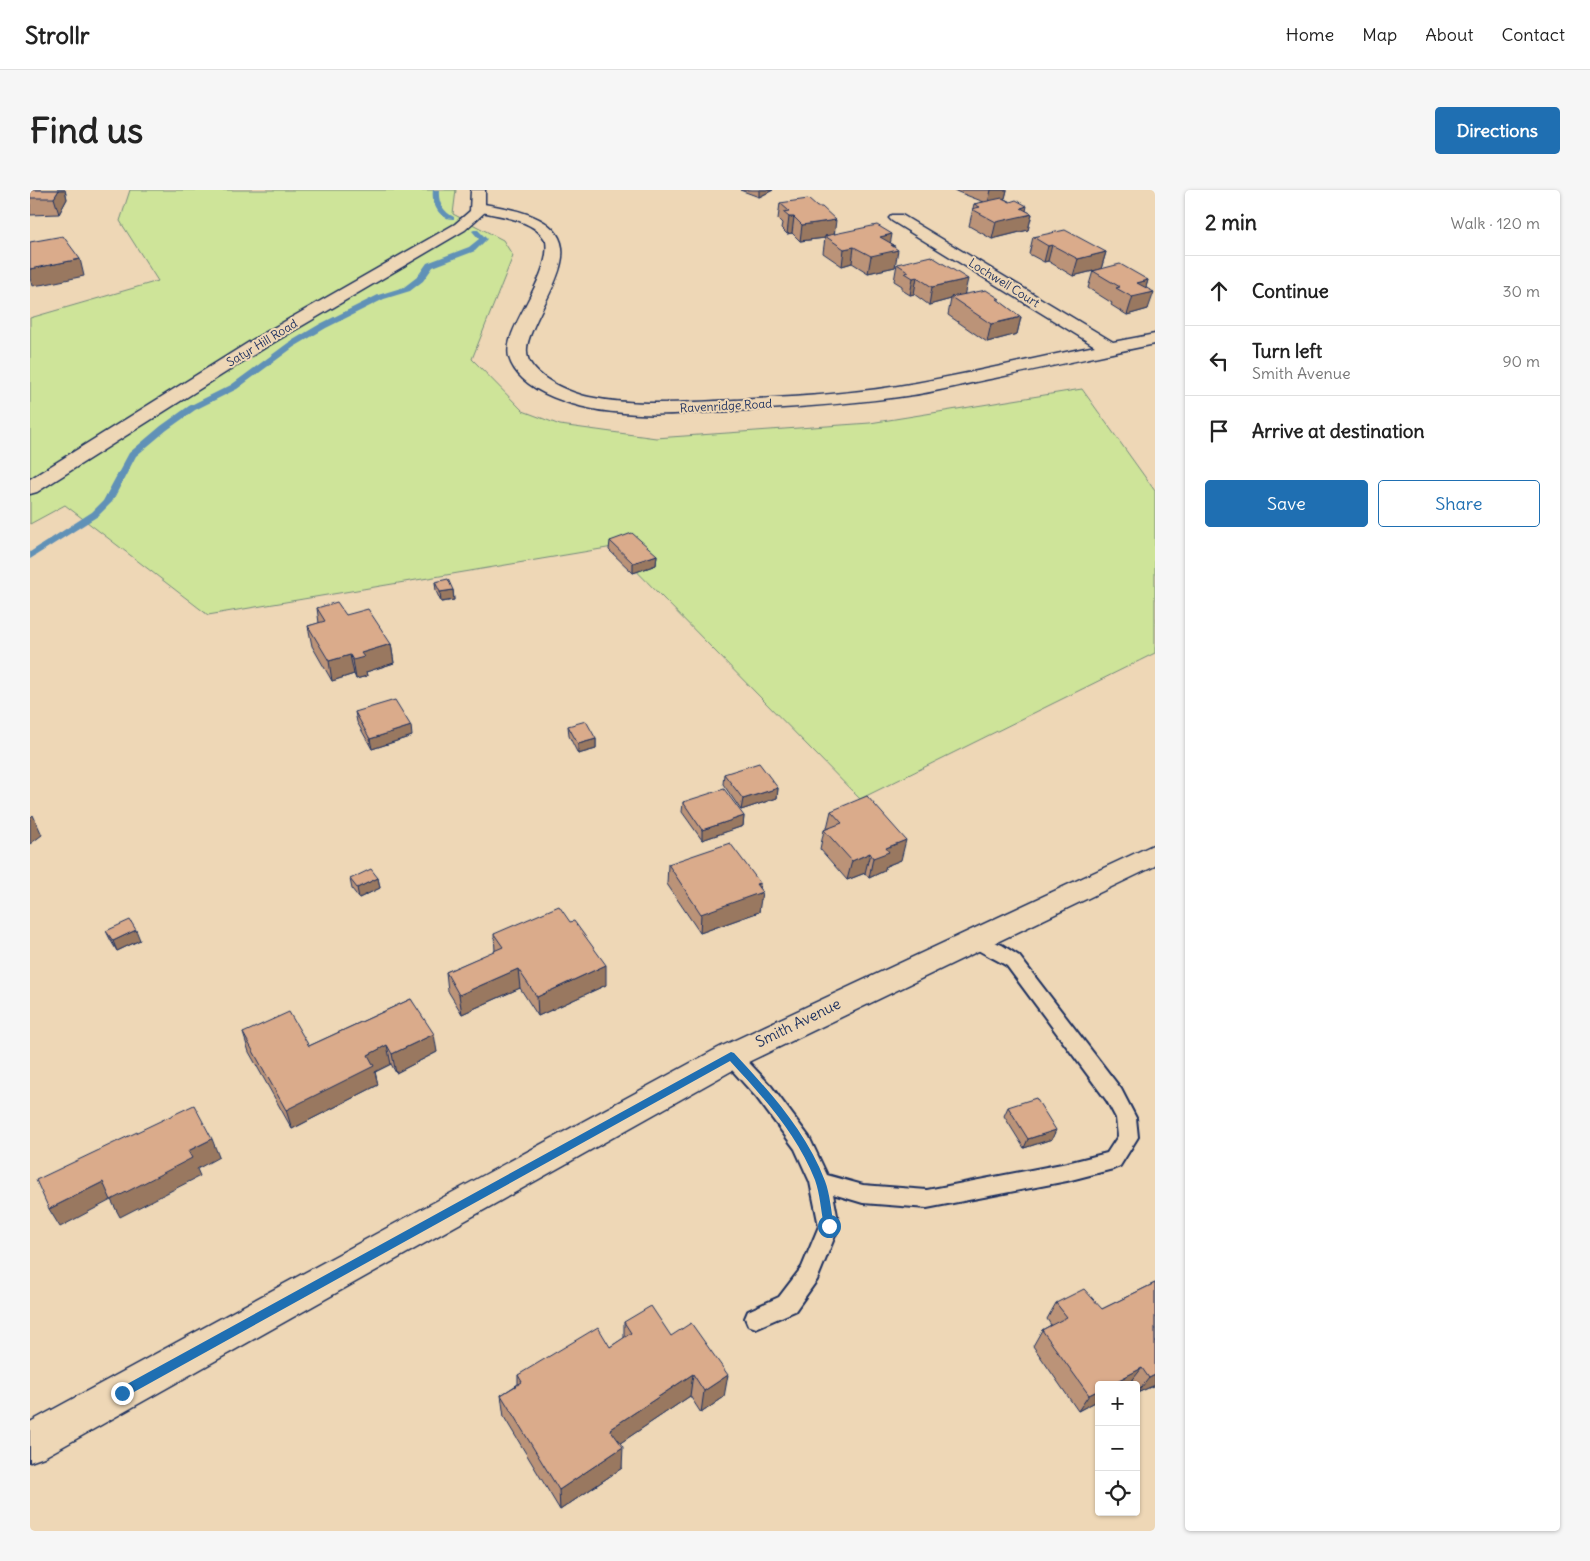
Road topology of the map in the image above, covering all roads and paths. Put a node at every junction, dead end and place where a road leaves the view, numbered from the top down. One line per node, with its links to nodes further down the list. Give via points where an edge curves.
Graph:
1 (471, 211): 4 (street, Ravenridge Road, via 529,220 545,229 554,239 556,250 552,264 518,342 518,357 526,371 539,382 584,402 668,409 819,401 915,389); 5 (street, Satyr Hill Road, via 403,259 205,377)
2 (897, 218): 4 (street, Lochwell Court)
3 (1155, 339): 4 (street, Ravenridge Road)
4 (1112, 349)
5 (30, 488)
6 (1155, 854): 7 (street, Smith Avenue)
7 (972, 940): 8 (street, Smith Avenue); 9 (lane, via 1013,961 1114,1094 1126,1118 1128,1137 1113,1160 1068,1172 927,1199 863,1194)
8 (731, 1056): 9 (lane, via 764,1092 802,1143); 11 (street, Smith Avenue)
9 (820, 1182): 10 (lane, via 829,1226 810,1273 787,1304)
10 (756, 1318)
11 (30, 1442)

